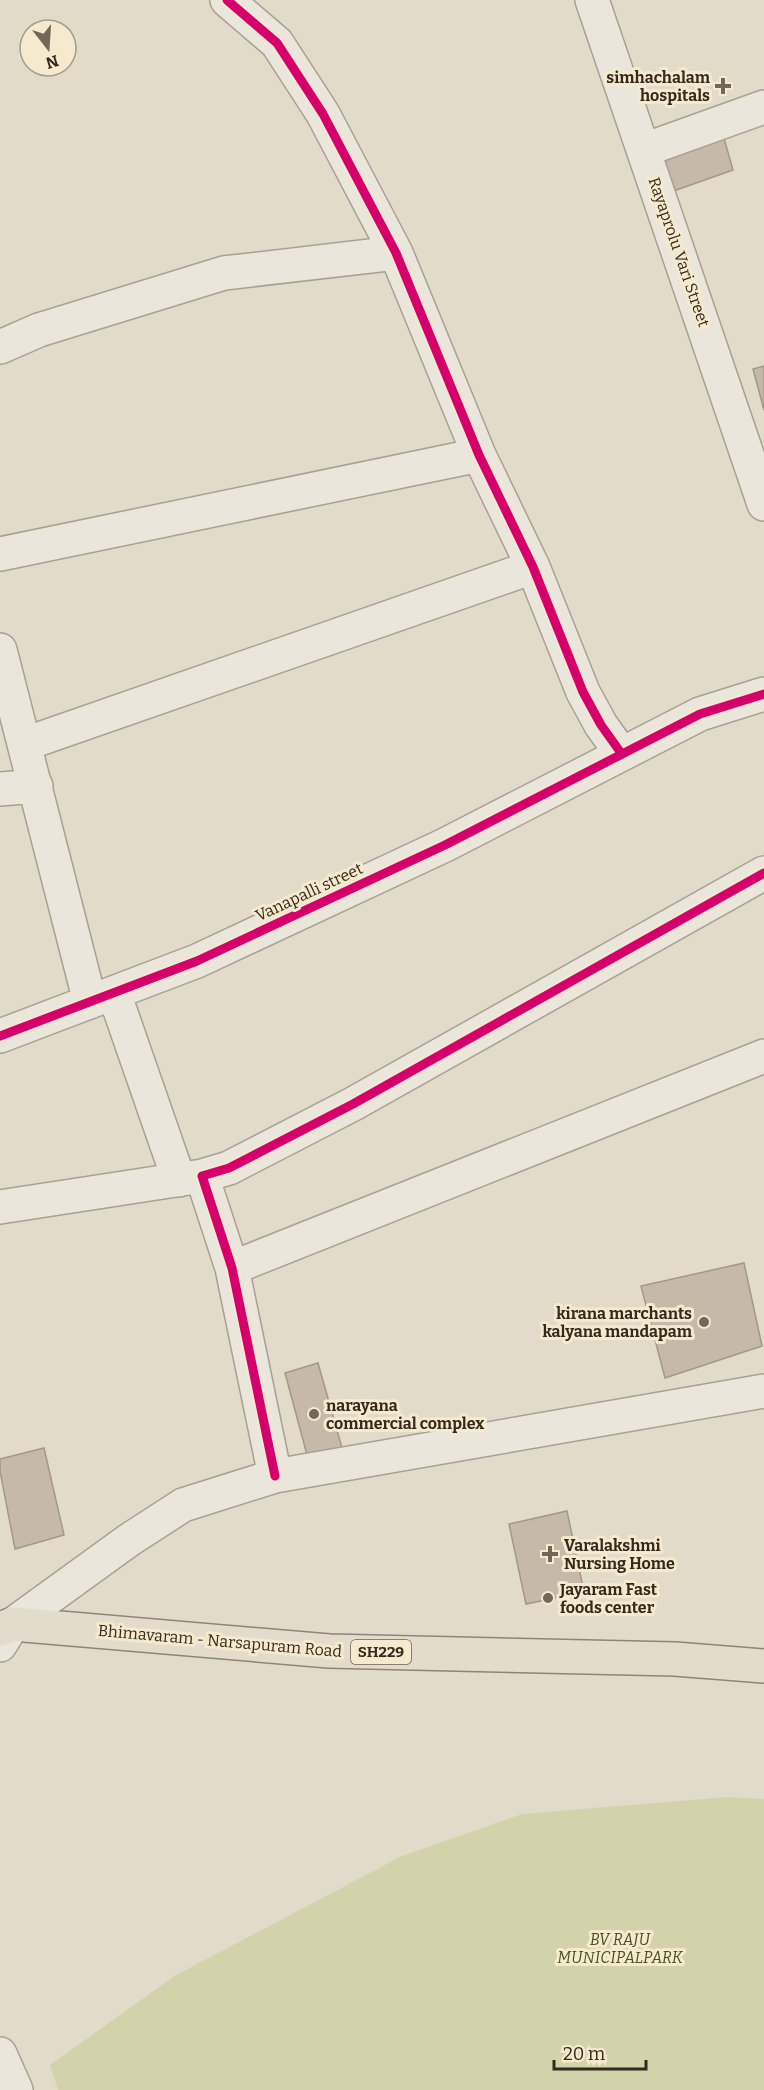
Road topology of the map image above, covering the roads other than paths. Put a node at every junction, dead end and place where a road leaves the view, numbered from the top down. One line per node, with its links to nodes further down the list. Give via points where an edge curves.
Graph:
1 (227, 0): 5 (street, via 277,42 323,114)
2 (592, 0): 4 (street, Rayaprolu Vari Street)
3 (764, 107): 4 (street)
4 (644, 150): 8 (street, Rayaprolu Vari Street)
5 (396, 253): 6 (street, via 224,273 39,330); 7 (street)
6 (0, 347)
7 (479, 455): 9 (street); 10 (street)
8 (764, 504)
9 (0, 554)
10 (533, 567): 13 (street); 14 (street, via 583,692)
11 (0, 650): 13 (street)
12 (764, 694): 14 (street, via 700,714)
13 (25, 744): 15 (street)
14 (621, 753): 18 (street, Vanapalli street, via 445,845 335,897 197,961)
15 (36, 786): 16 (street); 18 (street)
16 (0, 789)
17 (764, 873): 21 (street, via 353,1104 229,1168)
18 (102, 997): 19 (street, Vanapalli street); 21 (street)
19 (0, 1036)
20 (764, 1056): 23 (street)
21 (191, 1178): 22 (street); 23 (street)
22 (0, 1207)
23 (232, 1268): 25 (street)
24 (764, 1391): 25 (street)
25 (275, 1476): 26 (street, via 183,1505)
26 (4, 1633): 27 (main road, Bhimavaram - Narsapuram Road / SH229, via 329,1651 675,1659)
27 (764, 1666)
28 (0, 2054): 29 (street)
29 (16, 2090)

